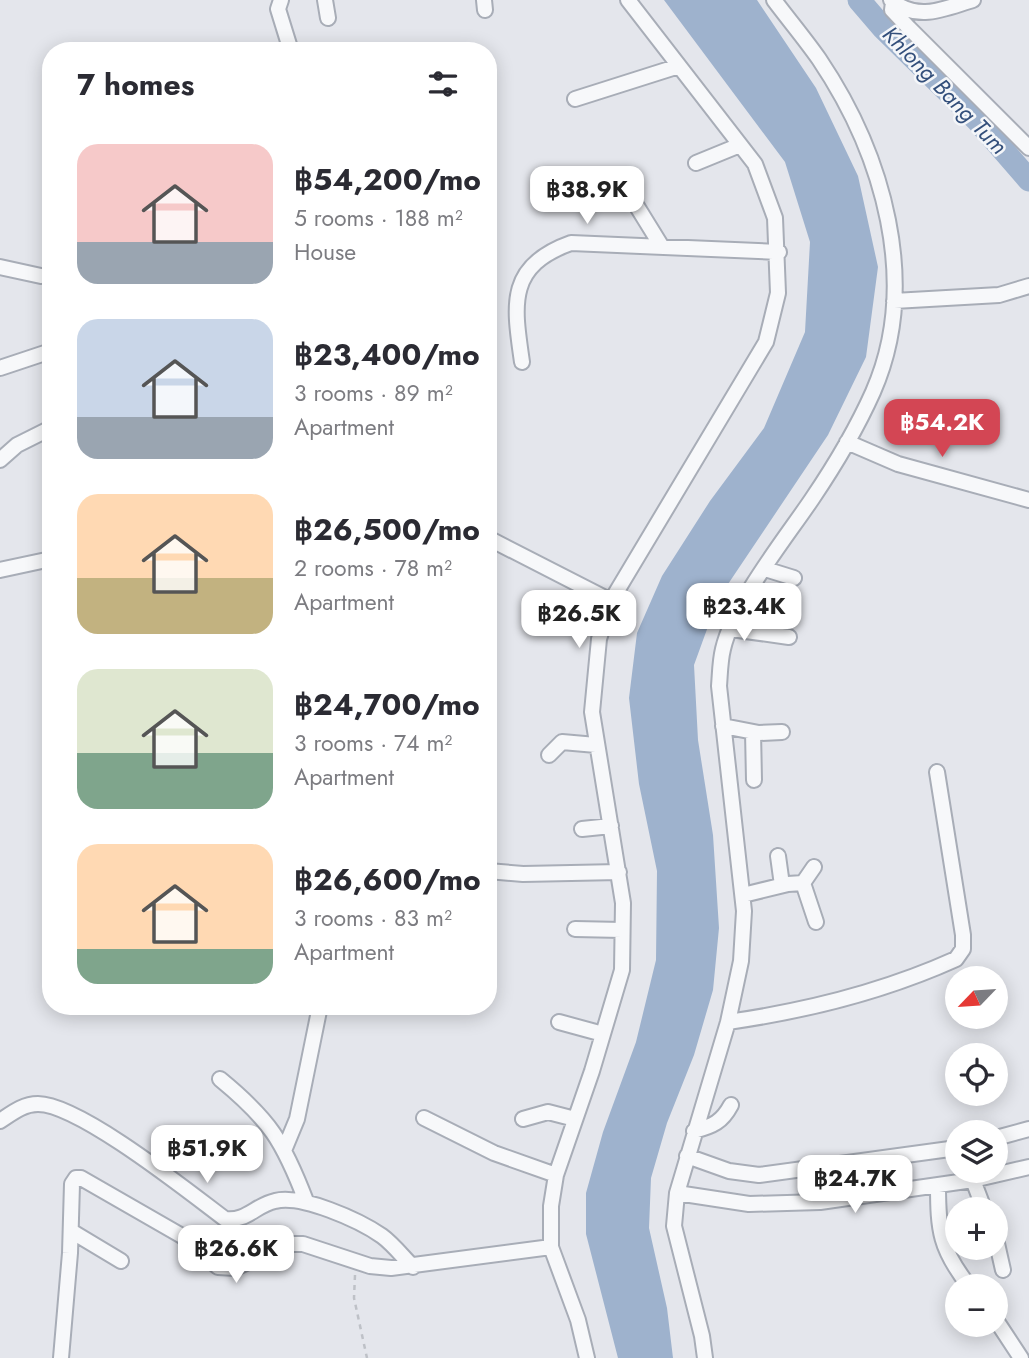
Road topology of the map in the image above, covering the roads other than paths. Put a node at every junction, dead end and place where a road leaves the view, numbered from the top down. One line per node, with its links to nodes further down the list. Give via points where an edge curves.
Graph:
1 (281, 0): 8 (street, via 278,9)
2 (325, 0): 7 (street)
3 (628, 0): 9 (street)
4 (774, 0): 20 (street, via 820,61 876,174 892,233)
5 (973, 0): 6 (street, via 929,14)
6 (892, 1): 12 (street, via 892,10 909,29)
7 (328, 18)
8 (288, 42)
9 (679, 66): 10 (street); 11 (street)
10 (575, 99)
11 (740, 145): 13 (street); 16 (street, via 768,190)
12 (1029, 148)
13 (696, 163)
14 (633, 200): 15 (street)
15 (662, 247): 16 (street); 22 (street, via 571,243 538,262 517,288 514,305)
16 (779, 252): 33 (street, via 778,293 766,342)
17 (0, 267): 18 (street)
18 (41, 276)
19 (1029, 286): 20 (street, via 999,295)
20 (894, 301): 25 (street, via 874,390)
21 (42, 354): 23 (street)
22 (522, 362)
23 (0, 368)
24 (42, 432): 26 (street)
25 (847, 442): 27 (street, via 898,464); 30 (street)
26 (0, 460)
27 (1029, 500)
28 (497, 543): 33 (street)
29 (42, 561): 31 (street)
30 (765, 569): 32 (street); 34 (street)
31 (0, 570)
32 (794, 578)
33 (611, 601): 39 (street, via 598,639 593,678)
34 (731, 629): 35 (street); 36 (street, via 723,649 719,686)
35 (789, 637)
36 (723, 726): 37 (street); 51 (street)
37 (753, 732): 38 (street); 42 (street)
38 (782, 732)
39 (596, 745): 40 (street, via 562,742); 43 (street)
40 (548, 755)
41 (937, 772): 57 (street, via 963,935 963,949 956,960 819,1004)
42 (754, 780)
43 (611, 826): 44 (street); 48 (street)
44 (582, 829)
45 (778, 856): 50 (street)
46 (814, 867): 49 (street)
47 (497, 871): 48 (street)
48 (619, 872): 54 (street)
49 (803, 883): 50 (street); 52 (street)
50 (782, 885): 51 (street)
51 (743, 895): 57 (street, via 741,961)
52 (816, 922)
53 (575, 929): 54 (street)
54 (622, 930): 58 (street, via 622,970)
55 (318, 1015): 68 (street, via 297,1119)
56 (559, 1022): 58 (street)
57 (728, 1022): 66 (street)
58 (603, 1034): 63 (street)
59 (220, 1079): 68 (street, via 255,1107)
60 (731, 1104): 66 (street, via 714,1126)
61 (424, 1118): 73 (street, via 475,1144)
62 (523, 1119): 63 (street, via 548,1112)
63 (575, 1119): 73 (street)
64 (0, 1121): 77 (street, via 24,1105 52,1106 79,1118 225,1219 235,1221 268,1202 286,1198)
65 (1029, 1129): 67 (street)
66 (694, 1131): 70 (street)
67 (1008, 1135)
68 (285, 1148): 77 (street)
69 (945, 1151): 70 (street, via 759,1175 729,1171)
70 (687, 1156): 76 (street)
71 (1029, 1167): 72 (street)
72 (1008, 1172)
73 (556, 1175): 79 (street)
74 (956, 1183): 75 (street)
75 (938, 1185): 76 (street, via 820,1202 749,1204); 84 (street, via 938,1230)
76 (677, 1193): 88 (street, via 674,1226)
77 (306, 1201): 82 (street, via 382,1236)
78 (71, 1231): 81 (street); 82 (street, via 72,1184 81,1178 182,1236 218,1267 234,1268 286,1244 303,1244 356,1262); 86 (street)
79 (551, 1247): 82 (street); 87 (street)
80 (1001, 1260): 83 (street)
81 (121, 1261)
82 (413, 1267)
83 (1003, 1270)
84 (961, 1274)
85 (1007, 1337): 89 (street)
86 (61, 1358)
87 (587, 1358)
88 (705, 1358)
89 (1021, 1358)

